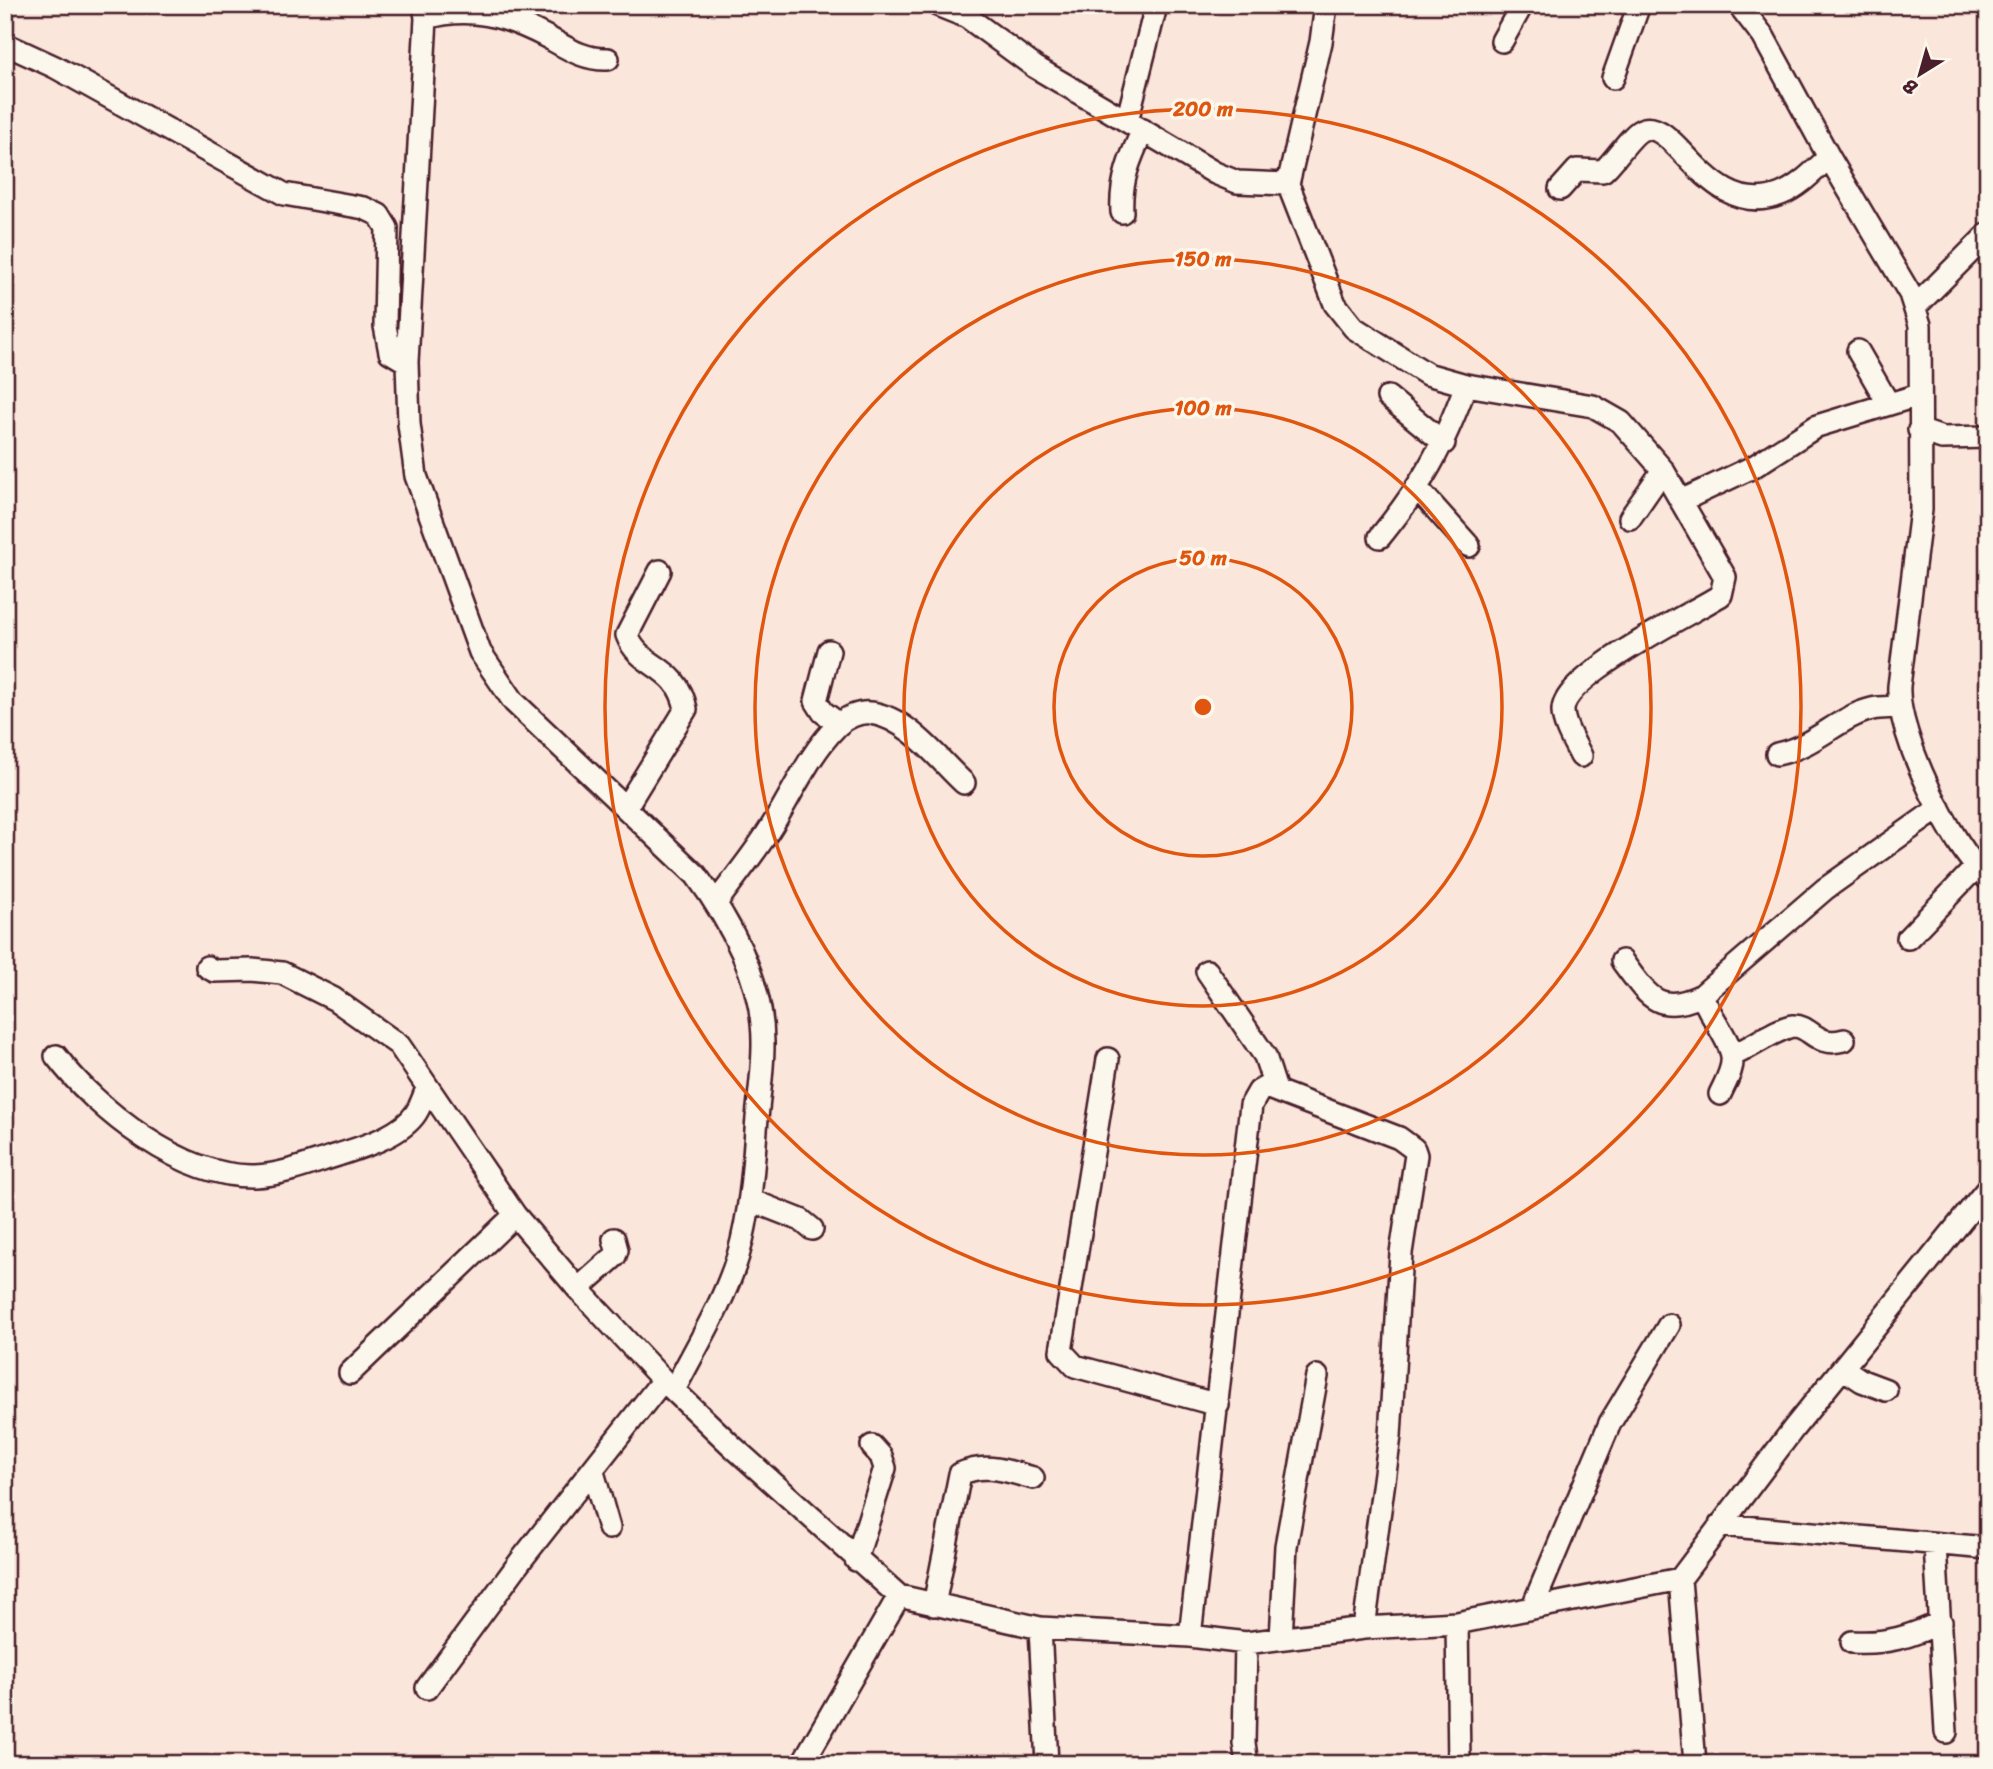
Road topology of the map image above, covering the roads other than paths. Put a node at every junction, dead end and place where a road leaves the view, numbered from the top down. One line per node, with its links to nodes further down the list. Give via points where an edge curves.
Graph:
1 (937, 5): 12 (street, via 967,17 1035,67)
2 (1326, 5): 14 (street)
3 (1522, 5): 8 (street)
4 (1639, 5): 11 (street)
5 (1739, 5): 13 (street, via 1763,36)
6 (1155, 10): 12 (street)
7 (425, 12): 10 (street, via 489,13 577,54); 20 (street)
8 (1502, 41)
9 (5, 44): 20 (street, via 284,194 364,208 379,215 387,228 385,326 390,352)
10 (608, 58)
11 (1612, 78)
12 (1135, 125): 14 (street, via 1237,182); 16 (street, via 1121,191)
13 (1829, 157): 15 (street, via 1783,193 1762,199 1744,197 1707,179 1663,133 1647,127 1636,132 1603,171 1577,170); 18 (street)
14 (1288, 184): 21 (street, via 1335,304 1354,328 1427,374)
15 (1560, 189)
16 (1122, 212)
17 (1988, 234): 18 (street)
18 (1915, 307): 22 (street, via 1920,325)
19 (1857, 351): 24 (street)
20 (407, 362): 41 (street, via 408,424 416,476 480,652 514,702)
21 (1466, 385): 27 (street); 28 (street, via 1593,406 1621,422)
22 (1919, 395): 24 (street); 25 (street)
23 (1388, 397): 27 (street)
24 (1888, 403): 30 (street, via 1810,430 1753,467)
25 (1919, 430): 26 (street, via 1942,438); 36 (street, via 1921,510)
26 (1988, 437)
27 (1444, 443): 29 (street)
28 (1663, 470): 30 (street); 31 (street)
29 (1418, 489): 32 (street); 33 (street)
30 (1683, 500): 39 (street, via 1721,566 1725,586 1705,605 1587,676 1568,695 1563,711)
31 (1630, 518)
32 (1380, 537)
33 (1469, 546)
34 (660, 571): 41 (street, via 627,635 643,657 671,675 686,709)
35 (829, 651): 37 (street, via 816,701)
36 (1900, 707): 38 (street, via 1871,709 1801,749); 42 (street, via 1912,748)
37 (839, 723): 40 (street, via 870,712 892,719); 44 (street)
38 (1777, 754)
39 (1581, 756)
40 (964, 783)
41 (625, 807): 44 (street, via 696,875)
42 (1939, 808): 43 (street); 49 (street, via 1825,889)
43 (1982, 873): 45 (street)
44 (716, 903): 58 (street, via 746,961 760,1003 763,1044)
45 (1908, 938)
46 (1622, 961): 49 (street, via 1656,1000 1668,1006)
47 (207, 967): 54 (street, via 282,973 334,999 399,1045)
48 (1207, 971): 55 (street, via 1265,1056)
49 (1702, 995): 51 (street)
50 (1844, 1040): 51 (street, via 1821,1041 1803,1028 1790,1027)
51 (1733, 1055): 56 (street)
52 (57, 1056): 54 (street, via 107,1108 152,1142 217,1170 255,1176 293,1169 389,1135 415,1115)
53 (1108, 1059): 69 (street, via 1061,1351 1075,1366)
54 (427, 1088): 59 (street)
55 (1276, 1090): 69 (street, via 1266,1087 1259,1091 1251,1105); 85 (street, via 1399,1138 1416,1155 1401,1253 1390,1436)
56 (1720, 1094)
57 (1988, 1188): 64 (street)
58 (750, 1200): 60 (street); 67 (street, via 737,1258)
59 (515, 1214): 62 (street); 65 (street)
60 (812, 1229)
61 (614, 1239): 62 (street, via 615,1256)
62 (578, 1289): 67 (street)
63 (1669, 1325): 81 (street, via 1605,1434)
64 (1844, 1369): 68 (street); 73 (street)
65 (350, 1373)
66 (1317, 1376): 87 (street, via 1286,1546)
67 (669, 1385): 71 (street); 77 (street)
68 (1886, 1390)
69 (1218, 1405): 86 (street)
70 (872, 1446): 77 (street, via 885,1468)
71 (593, 1472): 74 (street); 90 (street)
72 (1032, 1478): 80 (street, via 995,1468 960,1474)
73 (1720, 1525): 75 (street); 78 (street)
74 (609, 1528)
75 (1935, 1545): 76 (street); 82 (street)
76 (1988, 1548)
77 (856, 1560): 79 (street)
78 (1680, 1579): 81 (street); 96 (street)
79 (899, 1596): 80 (street); 92 (street)
80 (934, 1605): 84 (street)
81 (1534, 1606): 83 (street)
82 (1941, 1622): 88 (street, via 1907,1639); 91 (street)
83 (1457, 1623): 85 (street); 95 (street)
84 (1040, 1628): 86 (street); 93 (street)
85 (1364, 1628): 87 (street)
86 (1190, 1636): 89 (street)
87 (1281, 1638): 89 (street)
88 (1852, 1642)
89 (1246, 1643): 94 (street)
90 (426, 1688)
91 (1945, 1732)
92 (802, 1764)
93 (1047, 1764)
94 (1247, 1764)
95 (1459, 1764)
96 (1695, 1764)

